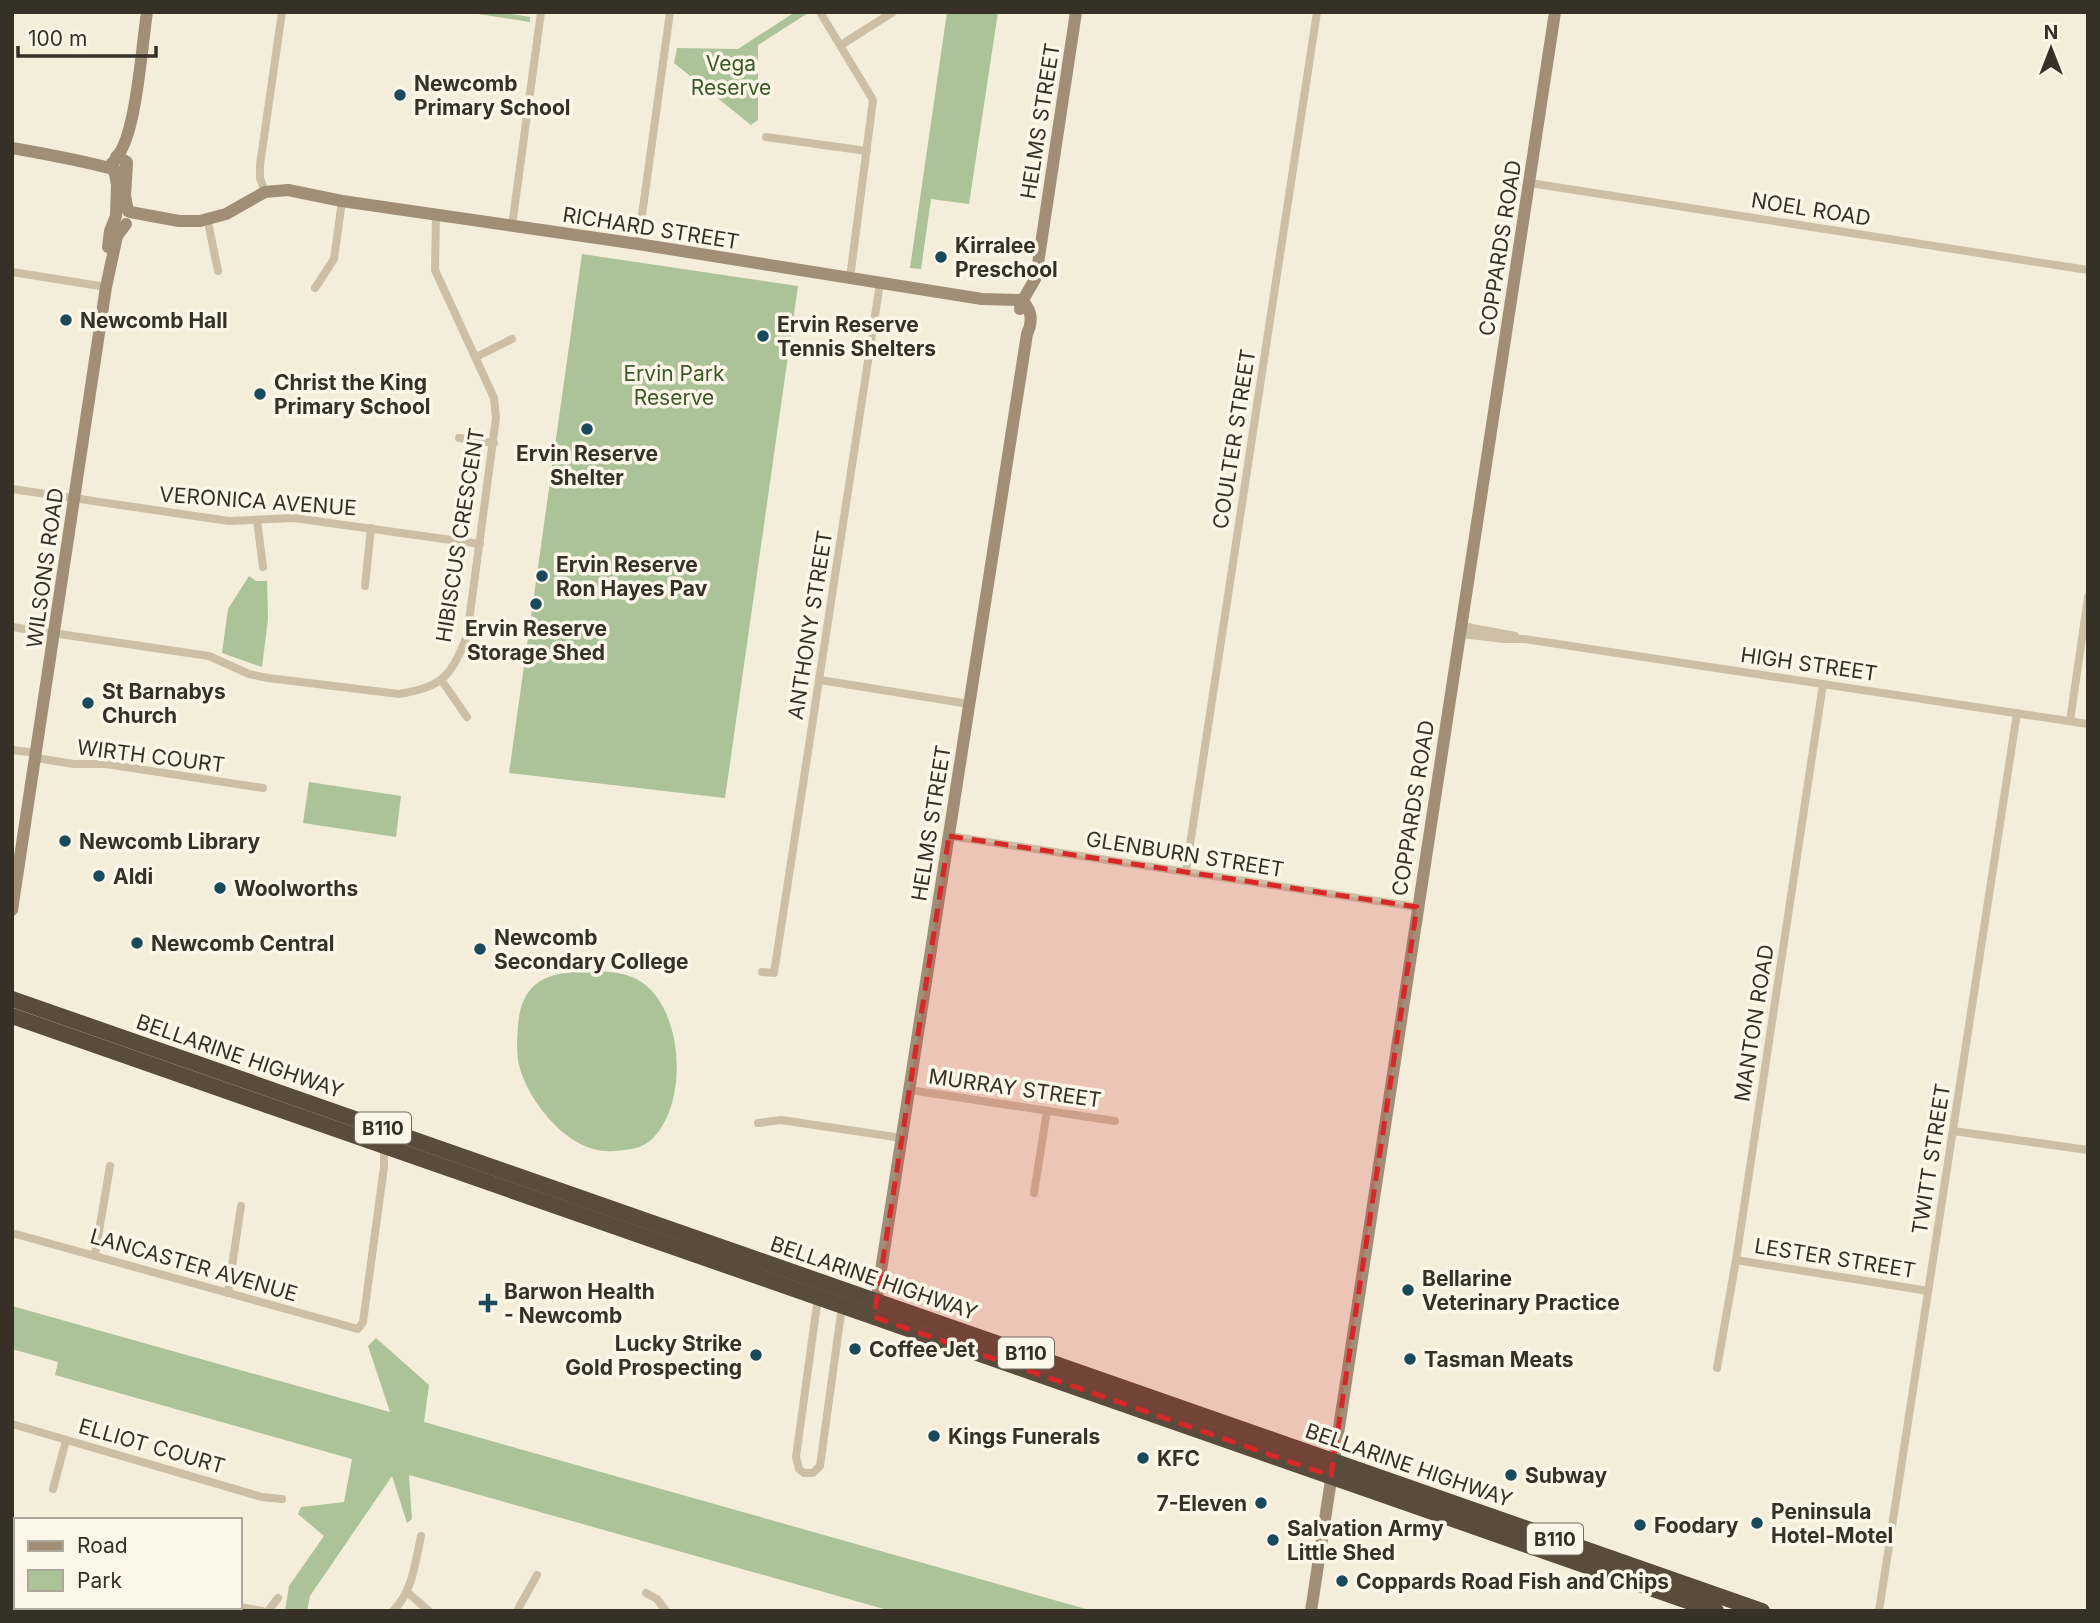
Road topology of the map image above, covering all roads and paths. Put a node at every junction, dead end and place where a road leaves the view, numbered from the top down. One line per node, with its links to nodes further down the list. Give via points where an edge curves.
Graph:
1 (147, 12): 14 (street, WILSONS ROAD, via 132,119 133,145)
2 (282, 12): 16 (street, via 260,169)
3 (541, 12): 21 (street)
4 (670, 12): 22 (street)
5 (820, 12): 10 (street)
6 (893, 12): 10 (street)
7 (1076, 12): 30 (street, HELMS STREET, via 1036,277)
8 (1317, 12): 58 (street, COULTER STREET)
9 (1555, 12): 15 (street, COPPARDS ROAD)
10 (841, 45): 13 (street, via 873,100)
11 (766, 137): 13 (street)
12 (12, 148): 14 (street)
13 (867, 151): 26 (street)
14 (119, 164): 19 (street, WILSONS ROAD)
15 (1530, 183): 23 (street, NOEL ROAD); 44 (street, COPPARDS ROAD)
16 (267, 196): 17 (street, RICHARD STREET, via 288,190); 20 (street)
17 (342, 201): 18 (street, RICHARD STREET); 29 (street, via 334,259)
18 (436, 215): 21 (street, RICHARD STREET); 32 (street, HIBISCUS CRESCENT, via 435,270)
19 (124, 217): 20 (street); 28 (street, WILSONS ROAD)
20 (208, 223): 24 (street)
21 (512, 226): 22 (street, RICHARD STREET)
22 (638, 244): 26 (street, RICHARD STREET)
23 (2088, 270)
24 (218, 271)
25 (12, 272): 28 (street)
26 (850, 278): 27 (street, RICHARD STREET)
27 (880, 283): 30 (street, RICHARD STREET); 46 (street, ANTHONY STREET)
28 (106, 287): 36 (street, WILSONS ROAD)
29 (315, 288)
30 (1023, 305): 49 (street, HELMS STREET, via 1027,334)
31 (512, 340): 32 (street)
32 (476, 357): 34 (street, HIBISCUS CRESCENT, via 494,398)
33 (459, 438): 34 (street)
34 (494, 443): 39 (street, HIBISCUS CRESCENT)
35 (12, 489): 36 (street, VERONICA AVENUE)
36 (75, 499): 37 (street, VERONICA AVENUE, via 229,521); 45 (street, WILSONS ROAD)
37 (257, 520): 38 (street, VERONICA AVENUE, via 294,518); 40 (street)
38 (371, 528): 39 (street, VERONICA AVENUE); 41 (street)
39 (480, 544): 47 (street, HIBISCUS CRESCENT, via 467,636)
40 (263, 567)
41 (365, 586)
42 (2088, 597): 52 (street)
43 (12, 627): 45 (street)
44 (1461, 630): 48 (street, HIGH STREET); 59 (street, COPPARDS ROAD)
45 (55, 634): 47 (street, via 209,656 249,674 346,688 399,694); 55 (street, WILSONS ROAD)
46 (820, 680): 49 (street); 62 (street, ANTHONY STREET)
47 (442, 681): 51 (street)
48 (1823, 684): 50 (street, HIGH STREET); 79 (street, MANTON ROAD)
49 (969, 704): 57 (street, HELMS STREET)
50 (2017, 713): 52 (street, HIGH STREET); 70 (street, TWITT STREET)
51 (467, 717)
52 (2070, 721): 53 (street, HIGH STREET)
53 (2088, 724)
54 (12, 750): 55 (street, WIRTH COURT)
55 (36, 756): 56 (street, WIRTH COURT); 60 (street, WILSONS ROAD)
56 (263, 788)
57 (948, 836): 58 (street, GLENBURN STREET); 66 (street, HELMS STREET)
58 (1186, 871): 59 (street, GLENBURN STREET)
59 (1417, 907): 88 (street, COPPARDS ROAD)
60 (12, 910)
61 (762, 972): 62 (street)
62 (774, 973): 63 (street)
63 (782, 978)
64 (12, 999): 84 (highway, BELLARINE HIGHWAY / B110)
65 (12, 1016): 72 (highway, BELLARINE HIGHWAY / B110)
66 (910, 1090): 67 (street, MURRAY STREET); 71 (street, HELMS STREET)
67 (1047, 1111): 68 (street, MURRAY STREET); 75 (street)
68 (1115, 1121)
69 (758, 1124): 71 (street, via 781,1120)
70 (1953, 1131): 73 (street); 80 (street, TWITT STREET)
71 (902, 1138): 84 (street, HELMS STREET)
72 (384, 1146): 81 (street, LANCASTER AVENUE, via 363,1322 358,1329); 82 (highway, BELLARINE HIGHWAY / B110)
73 (2088, 1150)
74 (110, 1166): 78 (street)
75 (1034, 1193)
76 (241, 1206): 81 (street)
77 (12, 1233): 78 (street, LANCASTER AVENUE)
78 (95, 1255): 81 (street, LANCASTER AVENUE)
79 (1736, 1260): 80 (street, LESTER STREET); 85 (street, MANTON ROAD)
80 (1928, 1291): 97 (street, TWITT STREET)
81 (228, 1293)
82 (818, 1297): 83 (highway, BELLARINE HIGHWAY / B110); 83 (street, via 796,1457 804,1473 813,1473 820,1465)
83 (842, 1306): 84 (highway, BELLARINE HIGHWAY / B110)
84 (875, 1309): 88 (highway, BELLARINE HIGHWAY / B110)
85 (1717, 1368)
86 (12, 1424): 87 (street, ELLIOT COURT)
87 (66, 1440): 89 (street); 90 (street, ELLIOT COURT)
88 (1332, 1469): 104 (street, COPPARDS ROAD); 105 (highway, BELLARINE HIGHWAY / B110); 106 (highway, BELLARINE HIGHWAY / B110)
89 (53, 1489)
90 (282, 1499)
91 (421, 1536): 93 (street)
92 (537, 1574): 102 (street)
93 (407, 1592): 100 (street); 101 (street)
94 (646, 1593): 103 (street)
95 (278, 1598): 99 (street)
96 (242, 1607): 98 (street)
97 (1879, 1610)
98 (262, 1611)
99 (268, 1611)
100 (393, 1611)
101 (429, 1611)
102 (517, 1611)
103 (666, 1611)
104 (1311, 1611)
105 (1716, 1611)
106 (1762, 1611)

